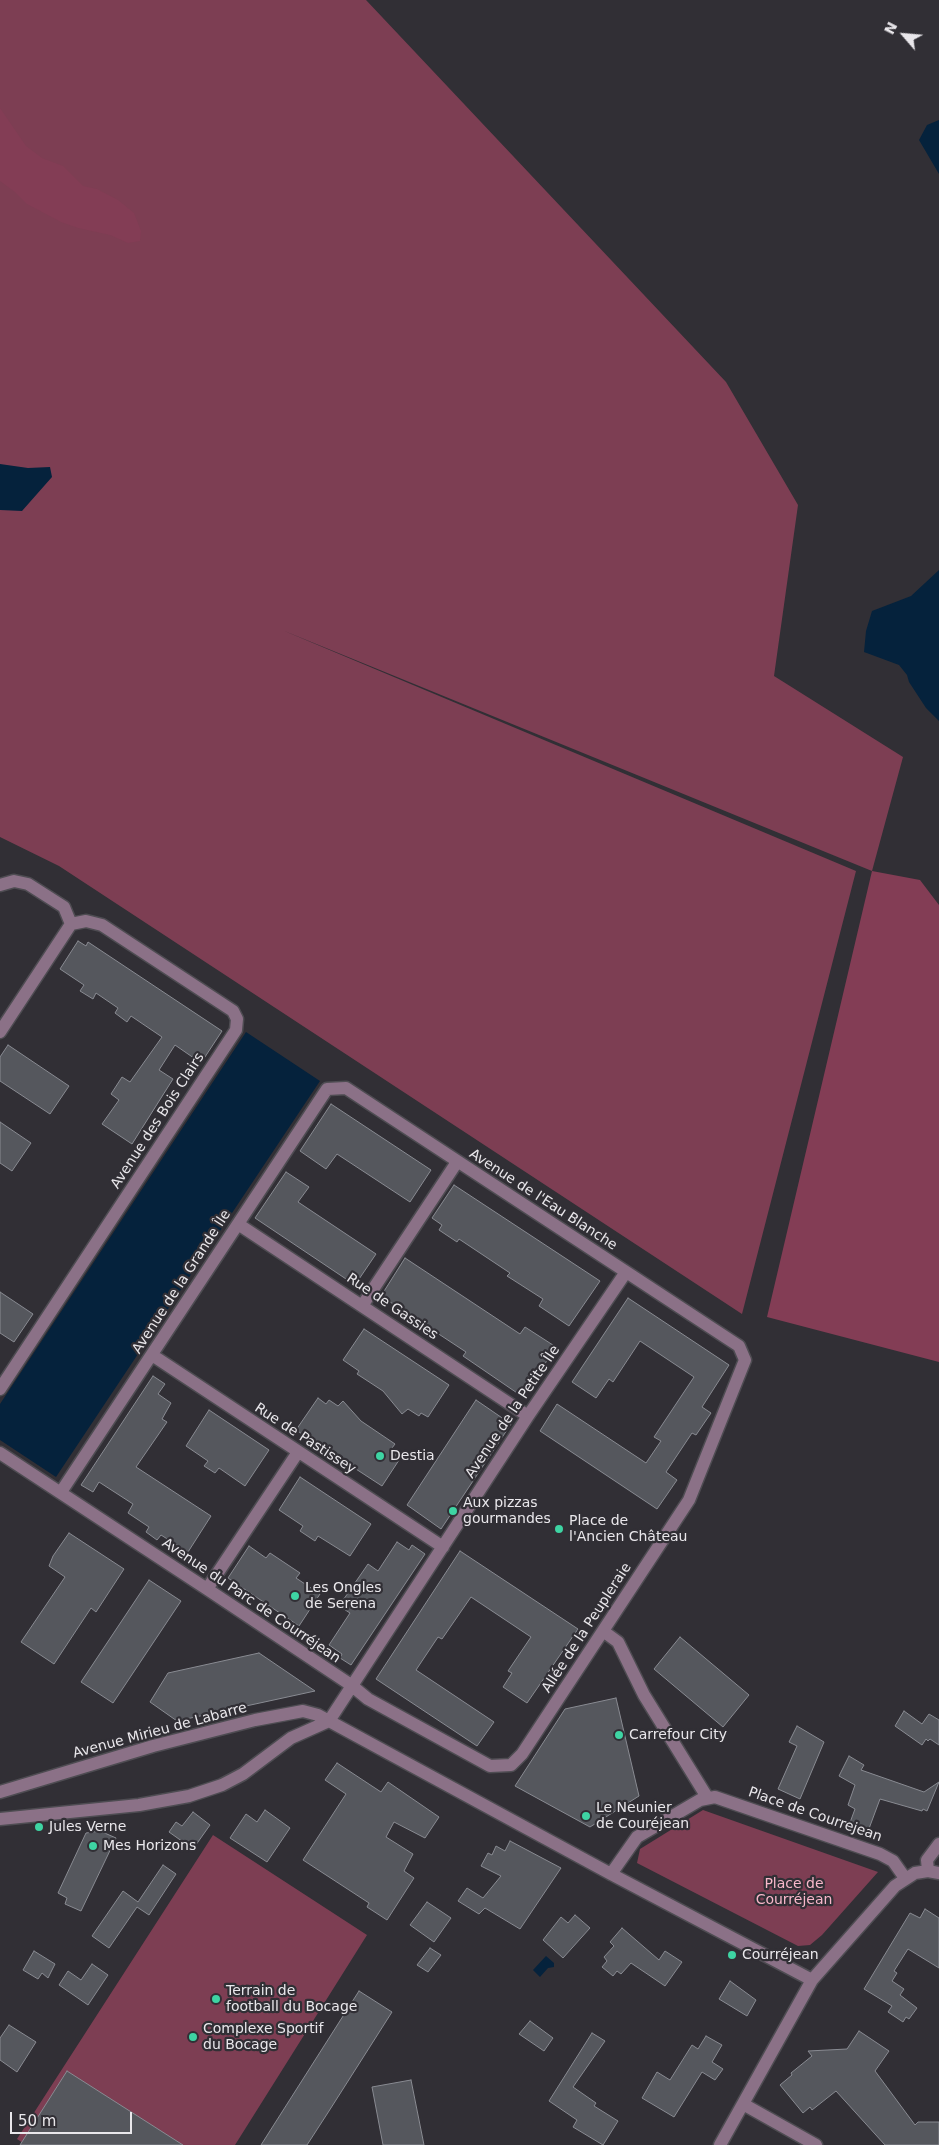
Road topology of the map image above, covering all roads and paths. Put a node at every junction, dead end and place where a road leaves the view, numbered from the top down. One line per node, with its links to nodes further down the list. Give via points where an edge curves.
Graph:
1 (0, 885): 2 (street, via 14,881 28,884 64,907)
2 (71, 924): 3 (street); 11 (street, Avenue des Bois Clairs, via 86,921 102,925 233,1011 237,1019 236,1030)
3 (0, 1032)
4 (328, 1089): 5 (street, Avenue de l'Eau Blanche, via 346,1088); 6 (street, Avenue de la Grande Île)
5 (457, 1162): 7 (street, Avenue de l'Eau Blanche); 8 (street)
6 (238, 1224): 8 (street, Rue de Gassies); 10 (street, Avenue de la Grande Île)
7 (626, 1272): 9 (street, Avenue de l'Eau Blanche); 12 (street, Avenue de la Petite Île)
8 (362, 1306): 12 (street, Rue de Gassies)
9 (739, 1346): 18 (street, Allée de la Peupleraie, via 745,1360 689,1500)
10 (152, 1355): 13 (street, Rue de Pastissey); 15 (street, Avenue de la Grande Île)
11 (0, 1389)
12 (528, 1416): 16 (street, Avenue de la Petite Île)
13 (298, 1452): 16 (street, Rue de Pastissey); 17 (street)
14 (0, 1453): 15 (street, Avenue du Parc de Courréjean)
15 (61, 1492): 17 (street, Avenue du Parc de Courréjean)
16 (442, 1547): 19 (street, Avenue de la Petite Île)
17 (207, 1589): 19 (street, Avenue du Parc de Courréjean)
18 (603, 1631): 23 (street, Allée de la Peupleraie, via 522,1754 511,1765); 25 (street, via 618,1642 644,1695)
19 (351, 1685): 21 (street, Avenue de la Petite Île); 23 (street, Avenue du Parc de Courréjean, via 368,1699)
20 (292, 1712): 21 (street, Avenue Mirieu de Labarre, via 303,1711); 22 (street); 24 (street, Avenue Mirieu de Labarre, via 153,1746)
21 (329, 1721): 22 (street); 29 (street, Avenue Mirieu de Labarre)
22 (301, 1733): 26 (street, via 243,1774 189,1796 139,1805)
23 (490, 1766)
24 (0, 1792)
25 (707, 1797): 29 (street, via 637,1837); 30 (street, Place de Courrejean, via 724,1799 880,1854 892,1860)
26 (0, 1819)
27 (939, 1844): 28 (street, via 927,1860)
28 (933, 1872): 30 (street, via 915,1873)
29 (611, 1874): 31 (street)
30 (906, 1878): 31 (street)
31 (812, 1980): 32 (street)
32 (743, 2104): 33 (street); 34 (street)
33 (720, 2145)
34 (816, 2145)

